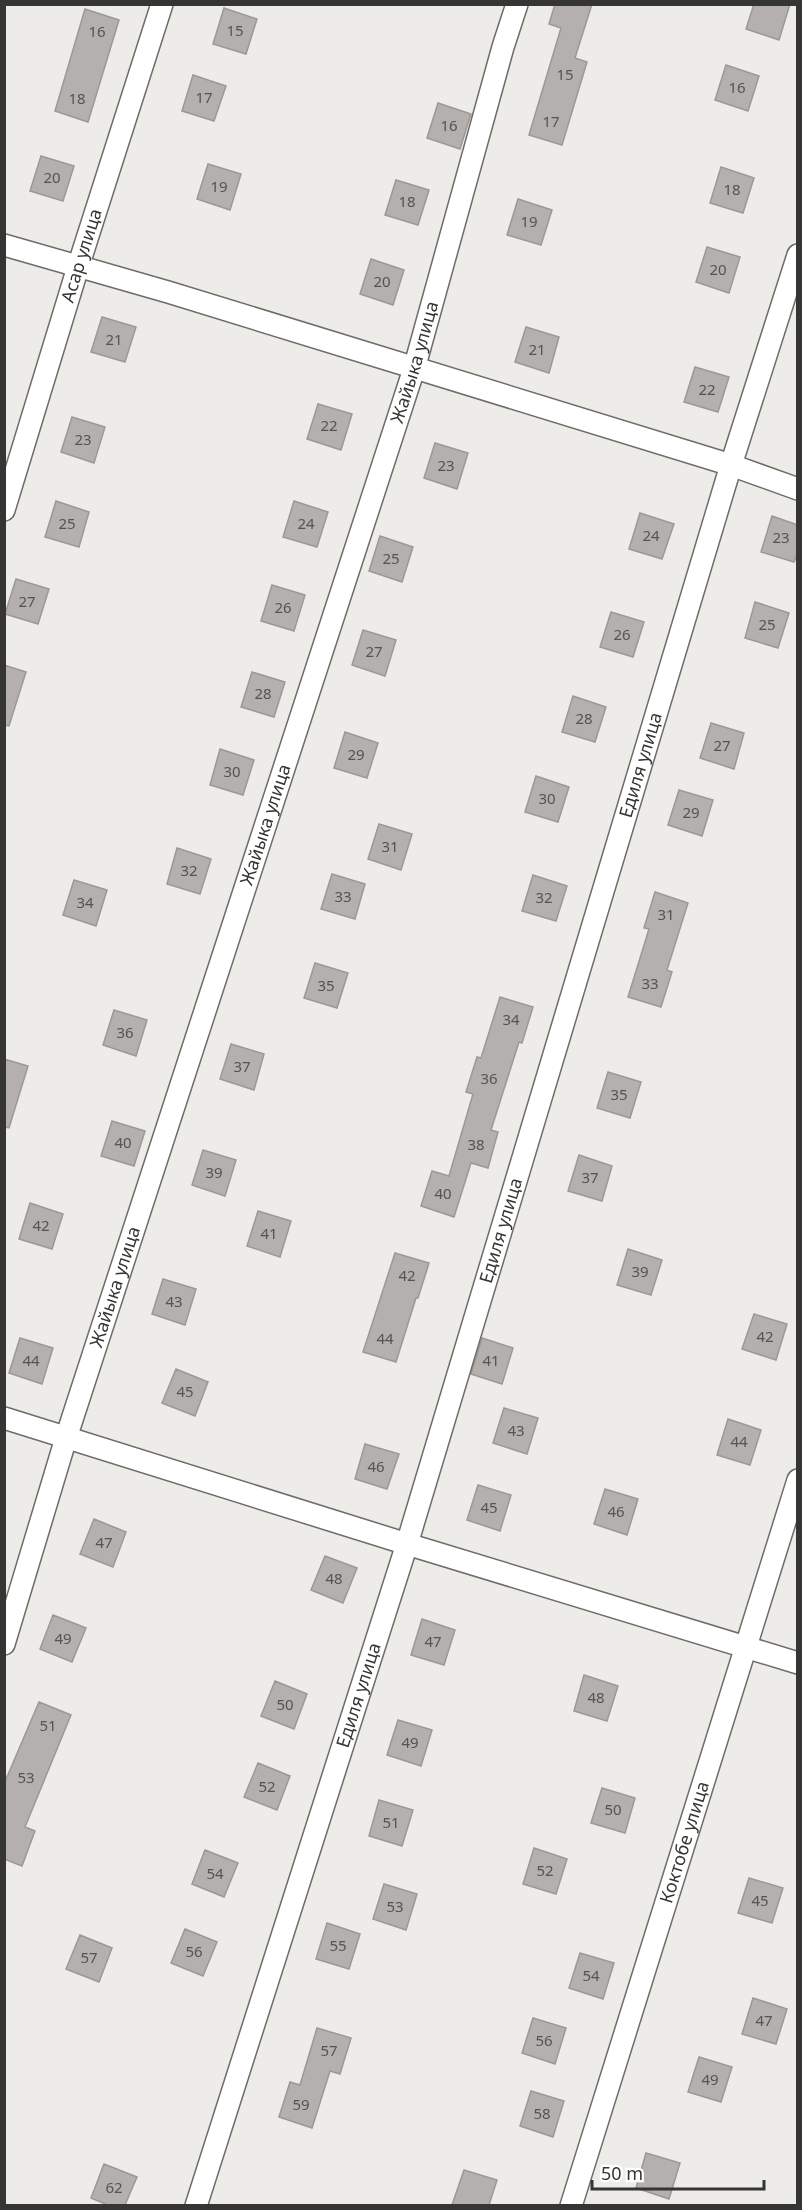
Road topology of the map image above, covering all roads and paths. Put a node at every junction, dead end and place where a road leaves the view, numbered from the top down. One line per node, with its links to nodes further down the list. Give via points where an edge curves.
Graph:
1 (162, 4): 5 (street, Асар улица)
2 (517, 4): 6 (street, Жайыка улица)
3 (4, 245): 5 (street)
4 (798, 255): 7 (street, Едиля улица)
5 (78, 267): 6 (street); 9 (street, Асар улица)
6 (414, 369): 7 (street); 11 (street, Жайыка улица)
7 (731, 465): 8 (street); 13 (street, Едиля улица)
8 (798, 489)
9 (4, 510)
10 (4, 1418): 11 (street)
11 (66, 1438): 13 (street); 14 (street, Жайыка улица)
12 (798, 1480): 15 (street, Коктобе улица)
13 (407, 1544): 15 (street); 17 (street, Едиля улица)
14 (4, 1644)
15 (745, 1647): 16 (street); 18 (street, Коктобе улица)
16 (798, 1663)
17 (196, 2205)
18 (571, 2205)

